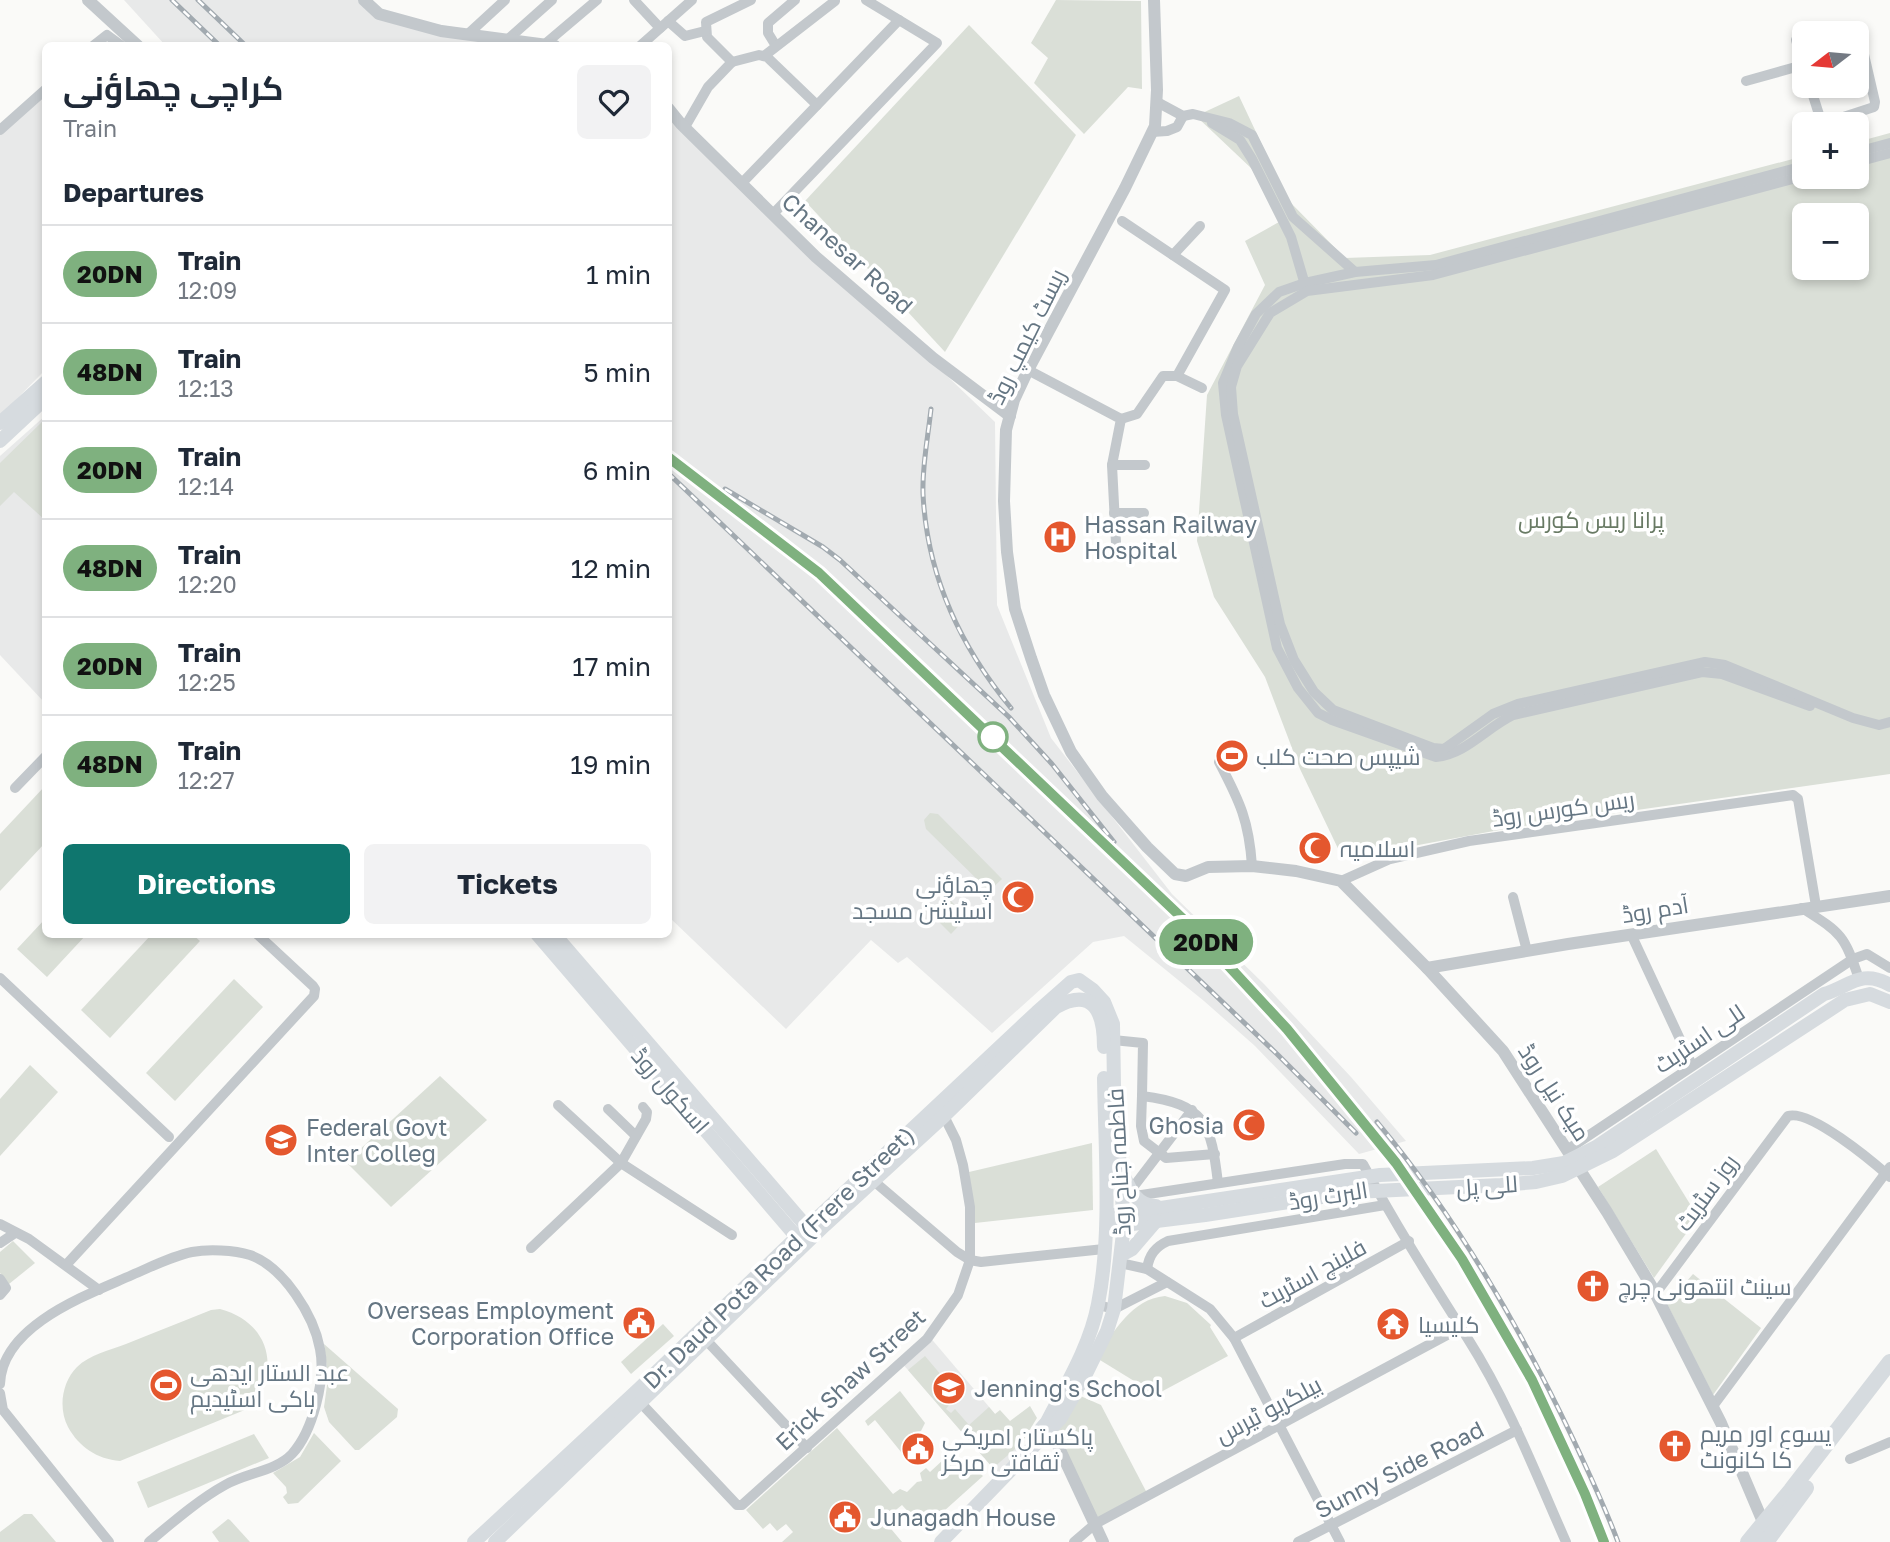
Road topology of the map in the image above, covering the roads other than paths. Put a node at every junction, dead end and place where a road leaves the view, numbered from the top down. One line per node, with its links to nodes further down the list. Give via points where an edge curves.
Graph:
1 (88, 0): 22 (street)
2 (364, 0): 18 (street, via 379,14)
3 (552, 0): 19 (street)
4 (597, 0): 24 (street)
5 (634, 0): 16 (street)
6 (672, 0): 14 (street)
7 (692, 0): 14 (street)
8 (751, 0): 17 (street, via 706,22)
9 (795, 0): 26 (street, via 768,23)
10 (866, 0): 15 (street)
11 (1154, 0): 34 (street, ریسٹ کیمپ روڈ)
12 (501, 1): 18 (street)
13 (835, 1): 26 (street)
14 (681, 10): 16 (street)
15 (899, 19): 35 (street); 48 (street, via 937,43)
16 (664, 25): 17 (street, via 685,36); 25 (street)
17 (705, 31): 28 (street, via 709,41)
18 (467, 34): 19 (street)
19 (507, 40): 23 (street)
20 (98, 42): 21 (street, via 107,35)
21 (117, 42)
22 (134, 42)
23 (524, 42)
24 (553, 42)
25 (645, 42)
26 (776, 46): 27 (street)
27 (764, 56): 28 (street); 35 (street)
28 (732, 62): 38 (street, via 708,87)
29 (1792, 70): 31 (street)
30 (1869, 76): 33 (street, via 1874,107 1822,124)
31 (1746, 81)
32 (42, 93): 39 (street)
33 (1814, 98)
34 (1157, 102): 37 (street); 40 (street, ریسٹ کیمپ روڈ)
35 (817, 105): 47 (street)
36 (672, 112): 38 (street, Chanesar Road)
37 (1188, 115): 40 (street, via 1177,127); 52 (street, via 1228,123 1252,135 1293,217); 53 (street, via 1240,140 1292,237)
38 (685, 127): 47 (street, Chanesar Road)
39 (0, 131)
40 (1152, 132): 54 (street, ریسٹ کیمپ روڈ)
41 (1890, 143): 42 (street)
42 (1869, 149)
43 (1890, 153): 44 (street)
44 (1869, 159)
45 (1792, 169): 52 (street, via 1436,265)
46 (1792, 179): 53 (street, via 1433,275)
47 (742, 183): 48 (street, Chanesar Road)
48 (773, 214): 59 (street, Chanesar Road, via 933,358)
49 (1122, 221): 51 (street)
50 (1200, 226): 51 (street)
51 (1173, 255): 55 (street, via 1225,290)
52 (1355, 272): 53 (street)
53 (1306, 287): 68 (street, via 1270,313 1237,366 1231,387 1233,414 1280,624 1294,660 1314,692 1333,710 1444,749 1493,714 1518,704 1705,662 1725,665 1825,708 1879,725)
54 (1028, 370): 59 (street, ریسٹ کیمپ روڈ); 60 (street)
55 (1177, 376): 57 (street); 60 (street, via 1163,376 1137,414)
56 (42, 386): 61 (main road)
57 (1202, 388)
58 (42, 402): 62 (main road)
59 (1010, 416): 72 (street, ریسٹ کیمپ روڈ, via 1004,501 1016,609 1044,695 1071,752 1102,796 1175,874 1186,876 1208,867)
60 (1121, 419): 63 (street)
61 (0, 424)
62 (0, 441)
63 (1112, 465): 64 (street); 65 (street)
64 (1145, 465)
65 (1114, 513): 66 (street); 67 (street)
66 (1144, 513)
67 (1116, 543)
68 (1890, 722)
69 (42, 760): 71 (street)
70 (1219, 762): 72 (street, via 1250,833)
71 (15, 788)
72 (1252, 866): 73 (street)
73 (1341, 881): 77 (street, ریس کورس روڈ, via 1390,859 1469,842 1796,796); 86 (street, میک نیل روڈ)
74 (1890, 896): 76 (street, آدم روڈ)
75 (1513, 897): 84 (street)
76 (1835, 904): 77 (street, آدم روڈ); 79 (street)
77 (1816, 906): 78 (street, آدم روڈ)
78 (1802, 908): 79 (street); 80 (street, آدم روڈ)
79 (1831, 927): 85 (street)
80 (1631, 934): 84 (street, آدم روڈ); 95 (street)
81 (261, 938): 131 (street, via 313,986 314,996)
82 (541, 938): 98 (main road, اسکول روڈ)
83 (557, 938): 98 (main road, اسکول روڈ)
84 (1527, 951): 86 (street, آدم روڈ)
85 (1853, 959): 87 (street, via 1867,954); 89 (street); 95 (street, للی اسٹریٹ)
86 (1427, 968): 106 (street, میک نیل روڈ, via 1503,1051)
87 (1890, 968)
88 (0, 978): 105 (street)
89 (1859, 979): 91 (main road); 96 (main road, via 1824,994)
90 (1083, 982): 94 (main road, فاطمہ جناح روڈ, via 1104,1002 1113,1024); 112 (main road, Dr. Daud Pota Road (Frere Street), via 1074,981 1058,993)
91 (1890, 985)
92 (1081, 999): 103 (main road, Dr. Daud Pota Road (Frere Street), via 1056,1007); 120 (main road, فاطمہ جناح روڈ, via 1093,1004 1103,1025)
93 (1890, 1002): 96 (main road, via 1864,994 1845,1000)
94 (1113, 1040): 97 (street, via 1143,1043); 110 (main road, فاطمہ جناح روڈ)
95 (1692, 1065): 106 (street, للی اسٹریٹ)
96 (1700, 1087): 117 (main road, للی پل, via 1613,1151 1562,1176)
97 (1142, 1096): 102 (street); 107 (street, via 1144,1141)
98 (686, 1097): 124 (main road, اسکول روڈ)
99 (558, 1105): 109 (street)
100 (643, 1107): 104 (street, via 646,1119)
101 (608, 1110): 104 (street)
102 (1192, 1110): 107 (street); 108 (street, via 1208,1130)
103 (944, 1116): 112 (main road, Dr. Daud Pota Road (Frere Street)); 130 (street, Erick Shaw Street, via 965,1173)
104 (636, 1136): 109 (street)
105 (169, 1137)
106 (1567, 1150): 136 (street, میک نیل روڈ)
107 (1160, 1153): 108 (street, via 1166,1158); 114 (street)
108 (1215, 1154): 113 (street)
109 (621, 1163): 123 (street); 127 (street)
110 (1118, 1164): 114 (main road); 118 (main road, فاطمہ جناح روڈ)
111 (1888, 1172): 136 (street, روز سٹریٹ, via 1813,1122 1788,1115); 148 (street)
112 (870, 1177): 124 (main road, Dr. Daud Pota Road (Frere Street)); 130 (street)
113 (1218, 1183): 114 (street); 116 (street, via 1358,1163 1363,1164)
114 (1133, 1193): 115 (main road, via 1146,1206)
115 (1190, 1205): 117 (main road); 118 (main road)
116 (1385, 1205): 125 (street, البرٹ روڈ); 132 (street, البرٹ روڈ, via 1168,1241 1152,1253)
117 (1205, 1209): 119 (main road)
118 (1123, 1220): 119 (main road); 120 (main road); 129 (main road, فاطمہ جناح روڈ)
119 (1156, 1221): 129 (main road)
120 (1105, 1222): 128 (main road, فاطمہ جناح روڈ)
121 (0, 1224): 122 (street)
122 (15, 1233): 126 (street); 131 (street)
123 (732, 1235)
124 (806, 1236): 142 (main road, Dr. Daud Pota Road (Frere Street)); 147 (main road, Dr. Daud Pota Road (Frere Street))
125 (1409, 1241): 140 (street, البرٹ روڈ); 141 (street, فلینچ اسٹریٹ)
126 (0, 1243)
127 (531, 1248)
128 (1104, 1249): 130 (street); 138 (main road, فاطمہ جناح روڈ)
129 (1121, 1259): 132 (street); 139 (main road, فاطمہ جناح روڈ)
130 (970, 1260): 153 (street, Erick Shaw Street, via 958,1295 927,1339)
131 (66, 1265): 135 (street)
132 (1147, 1269): 134 (street)
133 (0, 1279): 137 (street, via 6,1288)
134 (1167, 1282): 139 (street); 141 (street, via 1210,1309)
135 (99, 1290): 145 (street, via 60,1308 18,1341); 158 (street, via 191,1252 250,1255 279,1274 305,1308 317,1333 324,1367 299,1446 290,1456 225,1485)
136 (1656, 1293): 148 (street, میک نیل روڈ)
137 (0, 1295)
138 (1098, 1305): 139 (street); 150 (main road, فاطمہ جناح روڈ)
139 (1114, 1309): 150 (main road, فاطمہ جناح روڈ, via 1078,1391)
140 (1460, 1328): 149 (street, بیلگریو ٹیرس); 151 (street, البرٹ روڈ)
141 (1234, 1338): 149 (street)
142 (707, 1340): 147 (main road, Dr. Daud Pota Road (Frere Street)); 153 (street)
143 (1890, 1362): 168 (main road)
144 (1890, 1377): 169 (main road)
145 (0, 1384)
146 (0, 1392): 157 (street, via 3,1410)
147 (636, 1399): 153 (street, Erick Shaw Street, via 737,1504 746,1503); 159 (main road, Dr. Daud Pota Road (Frere Street)); 160 (main road, Dr. Daud Pota Road (Frere Street))
148 (1713, 1406): 169 (street, میک نیل روڈ)
149 (1279, 1424): 155 (street, بیلگریو ٹیرس); 156 (street)
150 (1049, 1426): 155 (street); 161 (main road, فاطمہ جناح روڈ); 162 (main road, فاطمہ جناح روڈ)
151 (1517, 1430): 156 (street, Sunny Side Road); 167 (street, البرٹ روڈ)
152 (1890, 1442): 154 (street)
153 (807, 1448)
154 (1850, 1459)
155 (1095, 1524): 163 (street, بیلگریو ٹیرس); 164 (street)
156 (1331, 1525): 165 (street, Sunny Side Road); 166 (street)
157 (109, 1542)
158 (149, 1542)
159 (474, 1542)
160 (495, 1542)
161 (930, 1542)
162 (941, 1542)
163 (1074, 1542)
164 (1103, 1542)
165 (1298, 1542)
166 (1340, 1542)
167 (1565, 1542)
168 (1748, 1542)
169 (1769, 1542)

